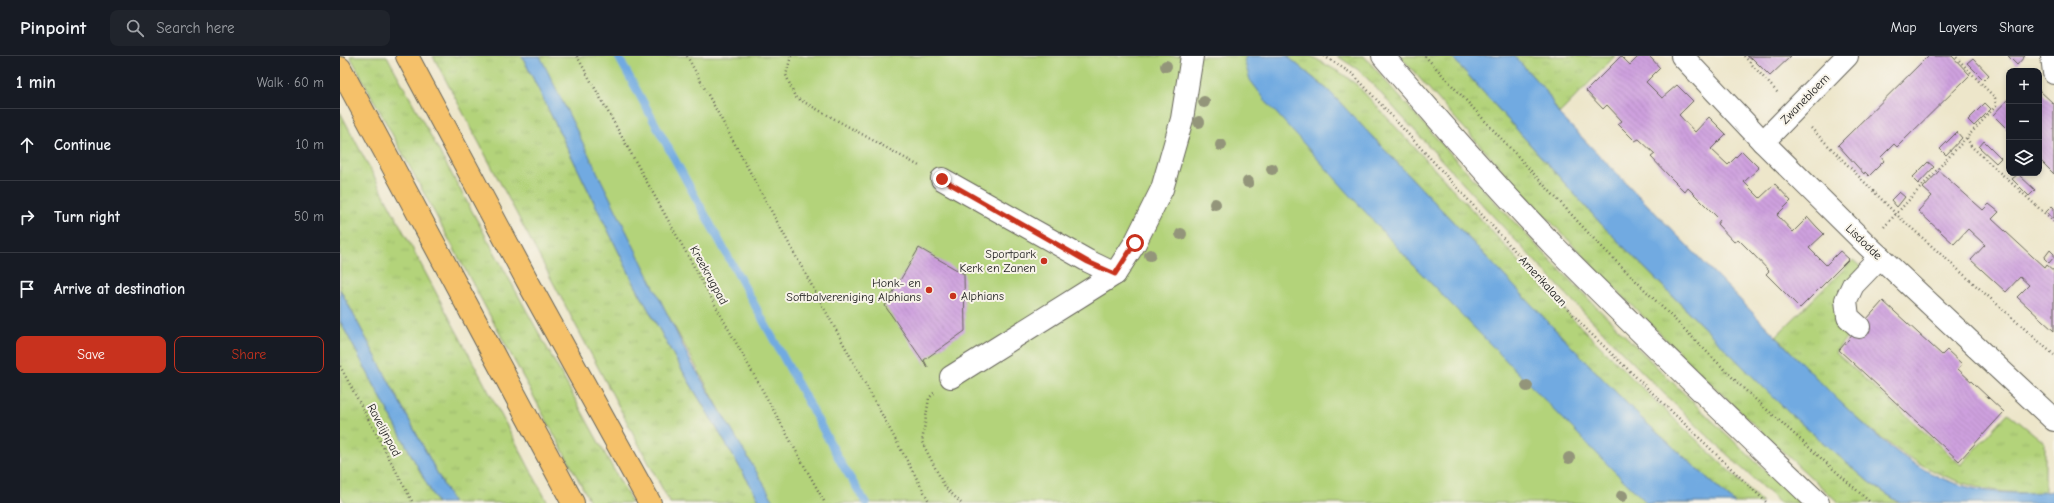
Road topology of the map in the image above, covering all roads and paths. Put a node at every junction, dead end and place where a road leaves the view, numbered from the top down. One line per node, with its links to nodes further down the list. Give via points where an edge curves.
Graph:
1 (407, 56): 31 (highway)
2 (577, 56): 32 (path, Kreekrugpad)
3 (687, 56): 33 (path)
4 (791, 56): 19 (path, via 786,75 796,97)
5 (1192, 56): 23 (street, via 1182,119 1162,189 1135,243)
6 (1324, 56): 35 (path, Amerikalaan, via 1354,75 1589,332)
7 (1383, 56): 36 (street, via 1554,246)
8 (1425, 56): 37 (path, via 1594,239 1744,389)
9 (1682, 56): 18 (street, Lisdodde)
10 (1744, 56): 16 (path)
11 (1847, 56): 16 (street, Zwanebloem)
12 (1955, 56): 17 (path, via 1995,98 1996,106)
13 (2052, 56): 15 (street)
14 (340, 68): 30 (highway)
15 (2054, 73)
16 (1794, 110): 18 (street, Zwanebloem); 20 (path)
17 (1967, 138): 20 (path); 21 (path, via 1971,146)
18 (1763, 142): 22 (street, Lisdodde)
19 (942, 179): 23 (street, via 1088,262)
20 (1895, 214): 22 (path); 25 (path)
21 (2054, 222)
22 (1874, 251): 24 (street, via 1852,285 1846,300 1848,317); 28 (street, Lisdodde)
23 (1115, 274): 27 (street)
24 (1860, 327)
25 (2054, 355)
26 (340, 366): 29 (path, Ravelijnpad)
27 (951, 377): 34 (path, via 929,398 922,442 945,487)
28 (2054, 420)
29 (413, 503)
30 (573, 503)
31 (650, 503)
32 (825, 503)
33 (930, 503)
34 (961, 503)
35 (1767, 503)
36 (1818, 503)
37 (1870, 503)

